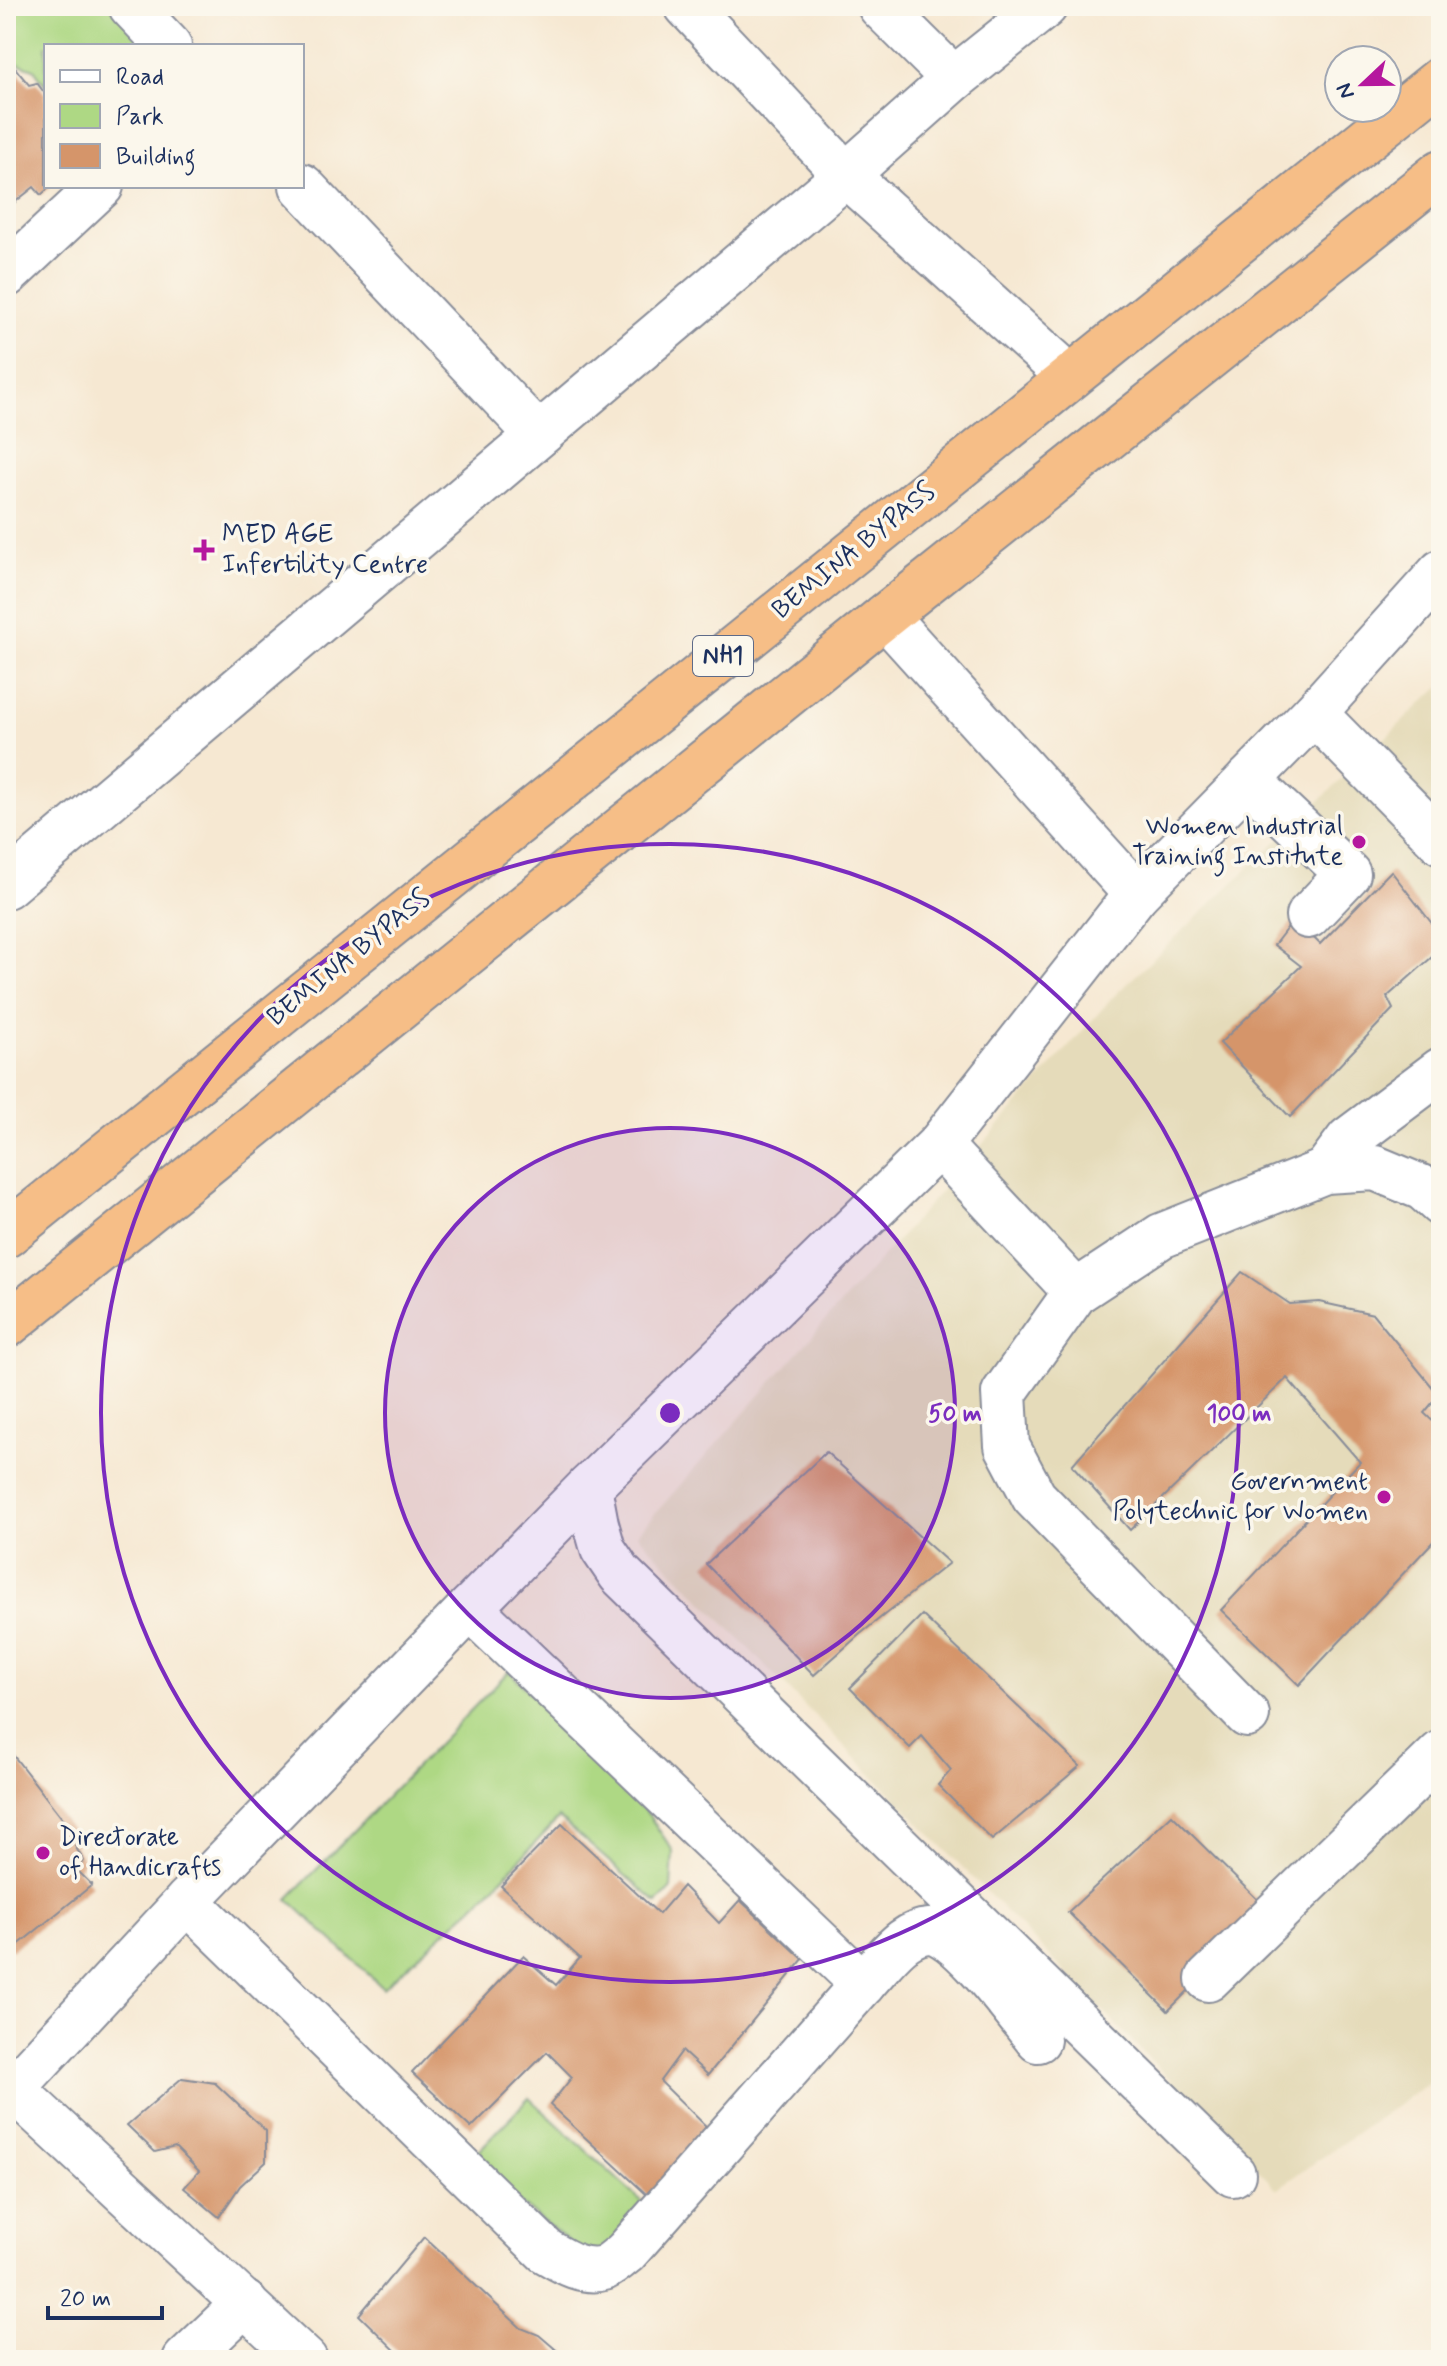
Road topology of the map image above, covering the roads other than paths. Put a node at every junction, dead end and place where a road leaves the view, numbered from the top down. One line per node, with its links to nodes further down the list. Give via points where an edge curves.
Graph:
1 (131, 6): 5 (street)
2 (687, 6): 9 (street)
3 (880, 6): 6 (street)
4 (1045, 6): 6 (street)
5 (167, 44)
6 (954, 79): 9 (street)
7 (1441, 79): 13 (highway, BEMINA BYPASS / NH1)
8 (1441, 172): 16 (highway, NH1)
9 (846, 175): 13 (street); 14 (street)
10 (99, 188): 12 (street)
11 (304, 188): 14 (street)
12 (6, 275)
13 (1069, 376): 27 (highway, BEMINA BYPASS / NH1)
14 (538, 435): 20 (street)
15 (1441, 572): 17 (street)
16 (885, 616): 21 (street); 29 (highway, NH1)
17 (1314, 713): 18 (street); 19 (street)
18 (1248, 780): 21 (street); 22 (street, via 1348,874)
19 (1441, 842)
20 (6, 886)
21 (1136, 894): 24 (street)
22 (1308, 916)
23 (1441, 1070): 25 (street, via 1349,1139)
24 (939, 1145): 28 (street); 30 (street)
25 (1325, 1171): 26 (street, via 1375,1168 1423,1188); 28 (street, via 1161,1236)
26 (1441, 1204)
27 (6, 1235)
28 (1076, 1292): 32 (street, via 1004,1393 1007,1446 1034,1497)
29 (6, 1326)
30 (589, 1487): 31 (street); 39 (street, via 603,1549 620,1574)
31 (470, 1608): 34 (street); 36 (street)
32 (1247, 1715)
33 (1441, 1753): 35 (street)
34 (187, 1901): 36 (street, via 546,2251 584,2269 605,2267 626,2252); 38 (street)
35 (1208, 1979)
36 (863, 1984): 37 (street, via 898,1945 931,1931 981,1968)
37 (1038, 2040)
38 (10, 2093): 40 (street)
39 (1233, 2174)
40 (245, 2303): 41 (street); 42 (street)
41 (185, 2360)
42 (305, 2360)

